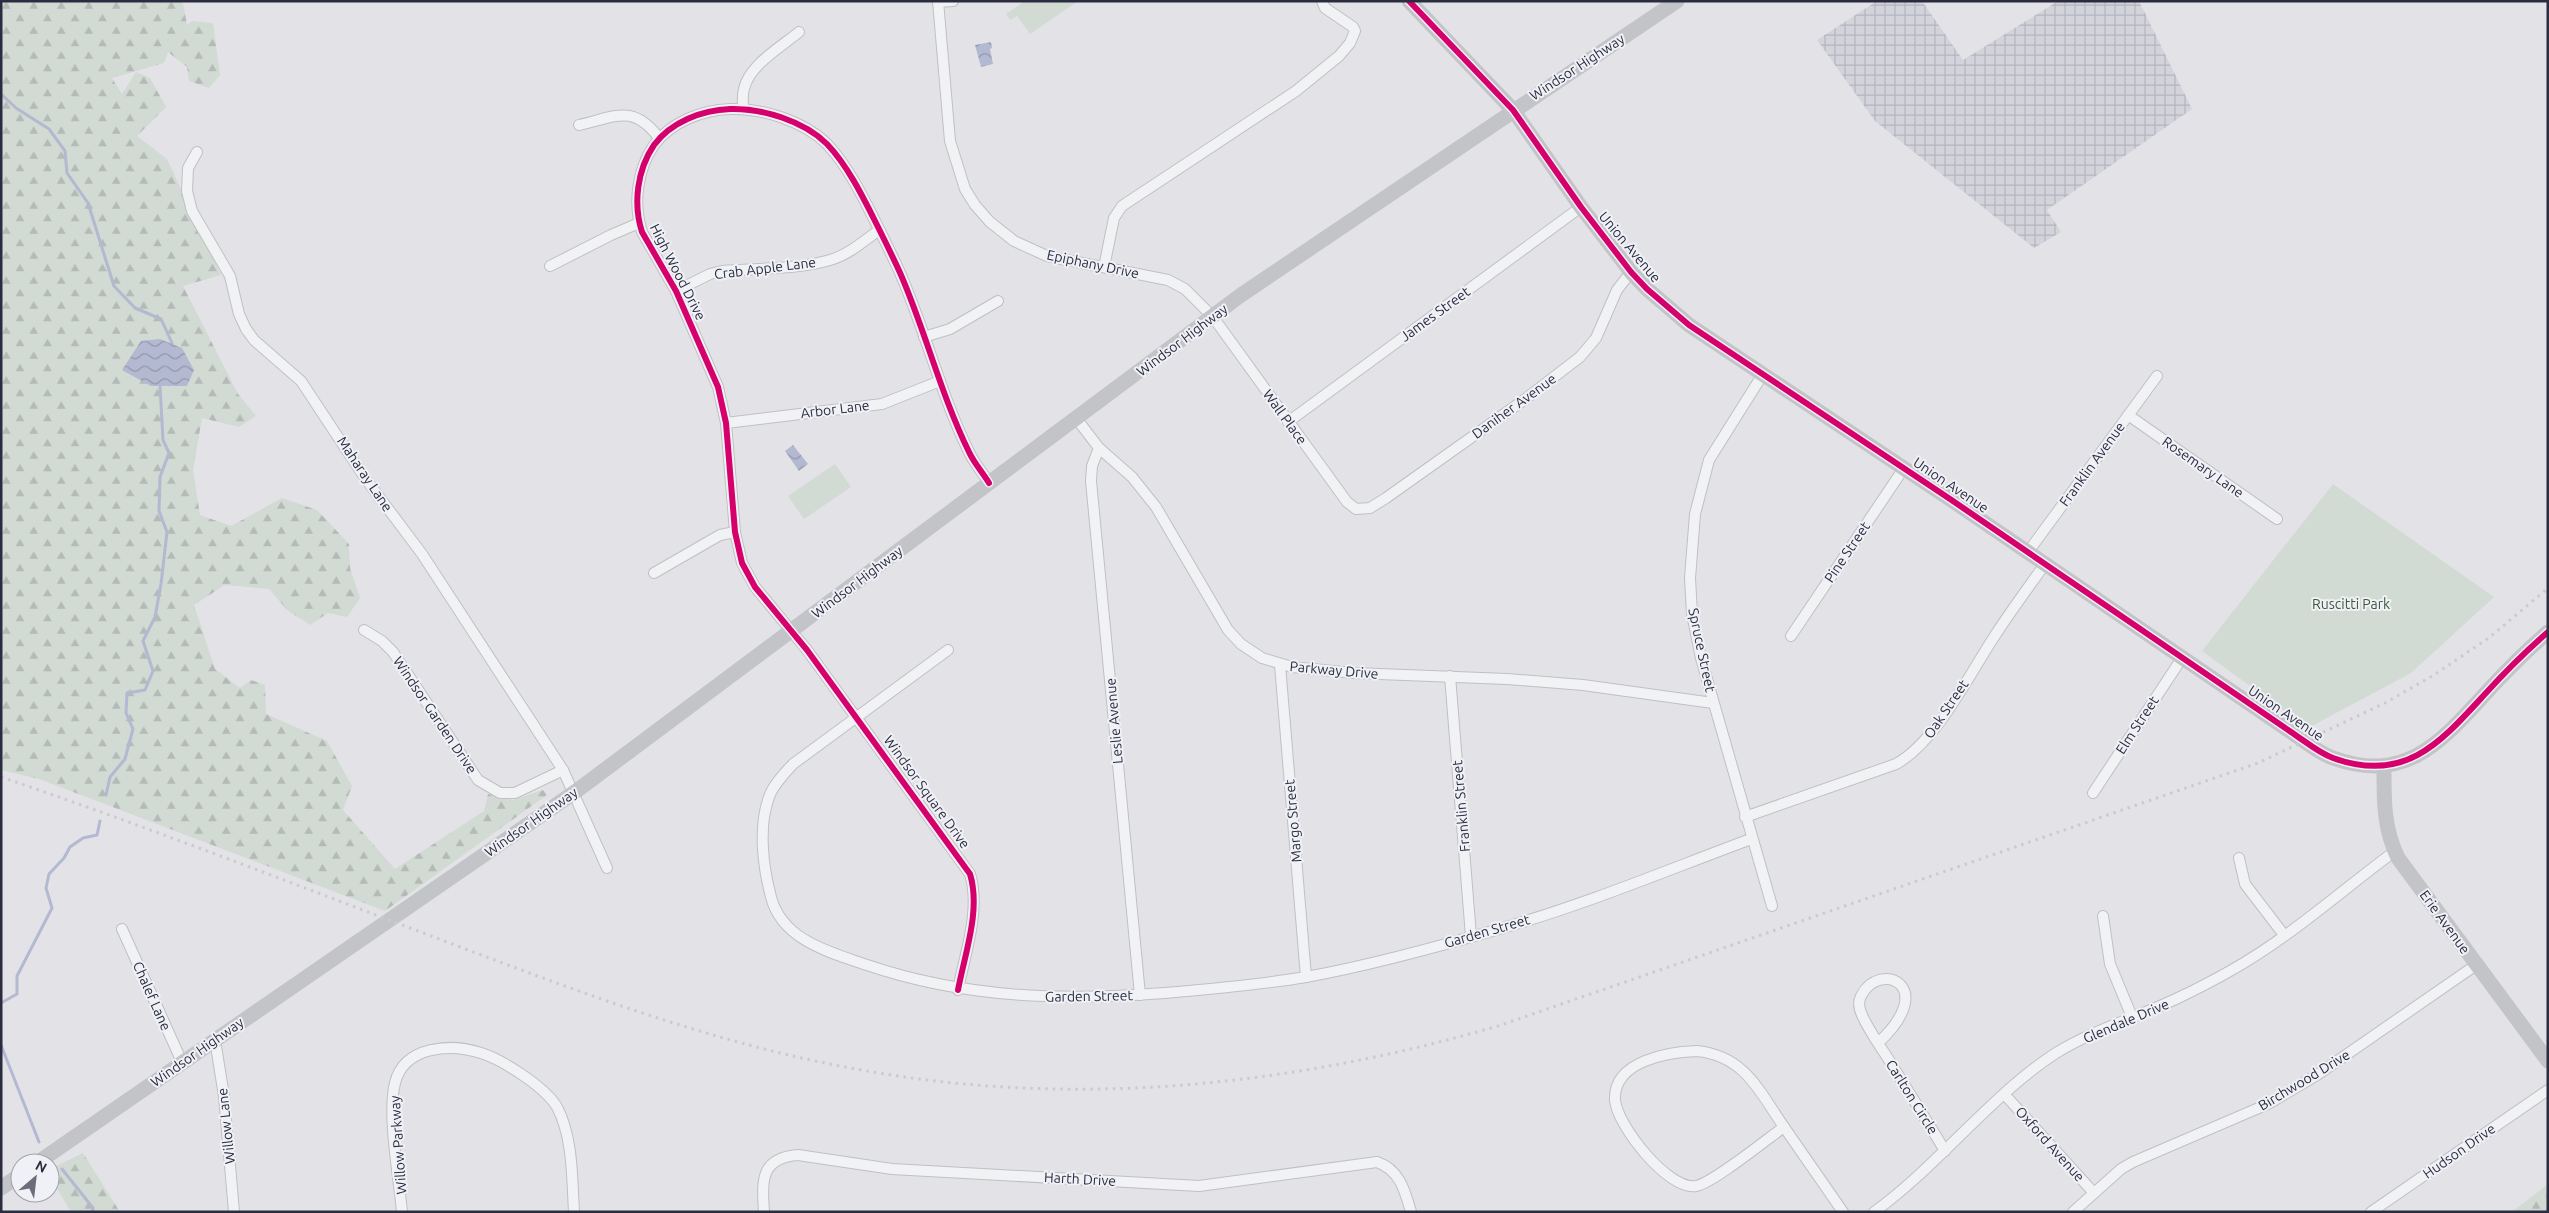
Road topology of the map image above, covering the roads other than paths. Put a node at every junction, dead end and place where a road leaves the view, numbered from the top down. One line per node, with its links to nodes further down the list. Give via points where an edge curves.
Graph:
1 (953, 1): 5 (street)
2 (1322, 1): 16 (street, via 1325,8 1353,26 1355,31 1350,43 1296,91 1122,206 1114,218)
3 (1409, 1): 8 (main road, Union Avenue)
4 (1677, 1): 8 (main road, Windsor Highway)
5 (938, 2): 16 (street, Epiphany Drive, via 950,141 964,189 990,222 1014,241 1047,256)
6 (799, 32): 7 (street, via 748,77)
7 (743, 109): 10 (street, High Wood Drive, via 697,115); 14 (street, High Wood Drive, via 775,116 810,131 826,143 838,157)
8 (1513, 110): 12 (main road, Union Avenue); 20 (main road, Windsor Highway, via 1320,240)
9 (579, 125): 10 (street, via 631,114 648,123)
10 (660, 138): 13 (street, High Wood Drive, via 649,153 640,177)
11 (197, 152): 49 (street, Maharay Lane, via 188,168 187,191 192,211 230,276 246,329 300,381 365,478 428,563)
12 (1581, 206): 17 (main road, Union Avenue); 27 (street, James Street)
13 (639, 223): 15 (street); 18 (street, High Wood Drive)
14 (879, 230): 18 (street, Crab Apple Lane, via 831,260 722,271); 21 (street, High Wood Drive)
15 (550, 266)
16 (1104, 267): 20 (street, Epiphany Drive, via 1177,283)
17 (1631, 272): 22 (main road, Union Avenue, via 1689,325); 32 (street, Daniher Avenue, via 1617,290 1596,338 1580,357 1386,498)
18 (676, 291): 28 (street, High Wood Drive, via 718,387)
19 (998, 301): 21 (street, via 950,329)
20 (1213, 317): 26 (main road, Windsor Highway); 27 (street, Wall Place)
21 (924, 337): 24 (street, High Wood Drive)
22 (1763, 374): 30 (main road, Union Avenue); 46 (street, Spruce Street, via 1709,460 1695,514 1690,578 1692,614)
23 (2157, 376): 25 (street, Franklin Avenue)
24 (940, 381): 28 (street, Arbor Lane, via 882,404); 31 (street, High Wood Drive, via 969,453)
25 (2128, 415): 33 (street, Rosemary Lane); 35 (street, Franklin Avenue)
26 (1076, 418): 29 (street, Parkway Drive); 31 (main road, Windsor Highway)
27 (1288, 422): 32 (street, Wall Place, via 1347,502)
28 (726, 423): 34 (street, High Wood Drive)
29 (1099, 448): 44 (street, Parkway Drive, via 1132,477 1156,507 1228,630 1241,644); 65 (street, Leslie Avenue, via 1092,466 1091,481)
30 (1904, 468): 35 (main road, Union Avenue); 41 (street, Pine Street)
31 (989, 483): 39 (main road, Windsor Highway)
32 (1363, 510)
33 (2277, 519)
34 (735, 532): 37 (street, via 720,535); 39 (street, High Wood Drive, via 742,564 755,587)
35 (2028, 552): 36 (main road, Union Avenue)
36 (2045, 564): 43 (main road, Union Avenue); 52 (street, Oak Street, via 1932,732 1914,752 1896,764)
37 (654, 573)
38 (364, 630): 49 (street, Windsor Garden Drive, via 393,652 478,780 500,793 514,794)
39 (791, 632): 47 (street, Windsor Square Drive); 50 (main road, Windsor Highway)
40 (2548, 632): 48 (main road, Union Avenue, via 2514,662 2436,745 2415,758)
41 (1791, 636)
42 (948, 650): 47 (street, Garden Street)
43 (2182, 658): 48 (main road, Union Avenue, via 2332,757 2356,765); 51 (street, Elm Street)
44 (1280, 665): 45 (street, Parkway Drive, via 1354,673); 63 (street, Margo Street)
45 (1450, 676): 46 (street, Parkway Drive, via 1583,685); 61 (street, Franklin Street)
46 (1713, 703): 52 (street, Spruce Street)
47 (856, 717): 64 (street, Windsor Square Drive, via 970,874 974,905); 64 (street, Garden Street, via 793,764 769,796 763,822 772,901 786,926 801,939 906,979)
48 (2384, 766): 54 (main road, Erie Avenue, via 2384,814)
49 (564, 770): 50 (street, Maharay Lane)
50 (575, 792): 56 (street, Maharay Lane); 67 (main road, Windsor Highway)
51 (2093, 793)
52 (1745, 817): 53 (street, Spruce Street)
53 (1751, 839): 57 (street, Spruce Street); 61 (street, Garden Street, via 1517,923)
54 (2395, 851): 60 (street, Glendale Drive); 62 (main road, Erie Avenue)
55 (2240, 858): 60 (street, via 2245,884)
56 (607, 868)
57 (1772, 906)
58 (2103, 916): 66 (street, via 2110,964)
59 (122, 929): 69 (street, Chalef Lane)
60 (2284, 935): 66 (street, Glendale Drive, via 2232,970 2179,998)
61 (1471, 936): 63 (street, Garden Street)
62 (2476, 965): 70 (main road, Erie Avenue); 76 (street, Birchwood Drive, via 2292,1090 2268,1104 2133,1162)
63 (1306, 977): 65 (street, Garden Street)
64 (958, 990): 65 (street, Garden Street, via 1033,997)
65 (1140, 995)
66 (2132, 1017): 72 (street, Glendale Drive, via 2057,1053)
67 (215, 1040): 69 (main road, Windsor Highway); 77 (street, Willow Lane, via 224,1096)
68 (1878, 1043): 68 (street, Carlton Circle, via 1859,1003 1867,988 1883,979 1891,979 1899,982 1905,990 1906,1006 1894,1027); 74 (street, Carlton Circle)
69 (182, 1062): 75 (main road, Windsor Highway)
70 (2548, 1062)
71 (2548, 1090): 85 (street, Hudson Drive)
72 (2005, 1095): 74 (street, Glendale Drive); 76 (street, Oxford Avenue)
73 (1784, 1127): 73 (street, via 1748,1075 1732,1061 1714,1053 1684,1052 1653,1058 1628,1069 1615,1094 1616,1109 1633,1137 1675,1182 1688,1186 1705,1184); 82 (street)
74 (1946, 1151): 83 (street, Glendale Drive)
75 (51, 1153)
76 (2094, 1193): 84 (street, Birchwood Drive)
77 (234, 1212)
78 (402, 1212): 79 (street, Willow Parkway, via 392,1103 395,1082 403,1065 412,1056 458,1048 480,1053 523,1076 557,1107 567,1142)
79 (574, 1212)
80 (764, 1212): 81 (street, Harth Drive, via 762,1182 767,1169 783,1156 798,1155 892,1169 1199,1186 1377,1162 1398,1176)
81 (1411, 1212)
82 (1843, 1212)
83 (1874, 1212)
84 (2073, 1212)
85 (2371, 1212)

